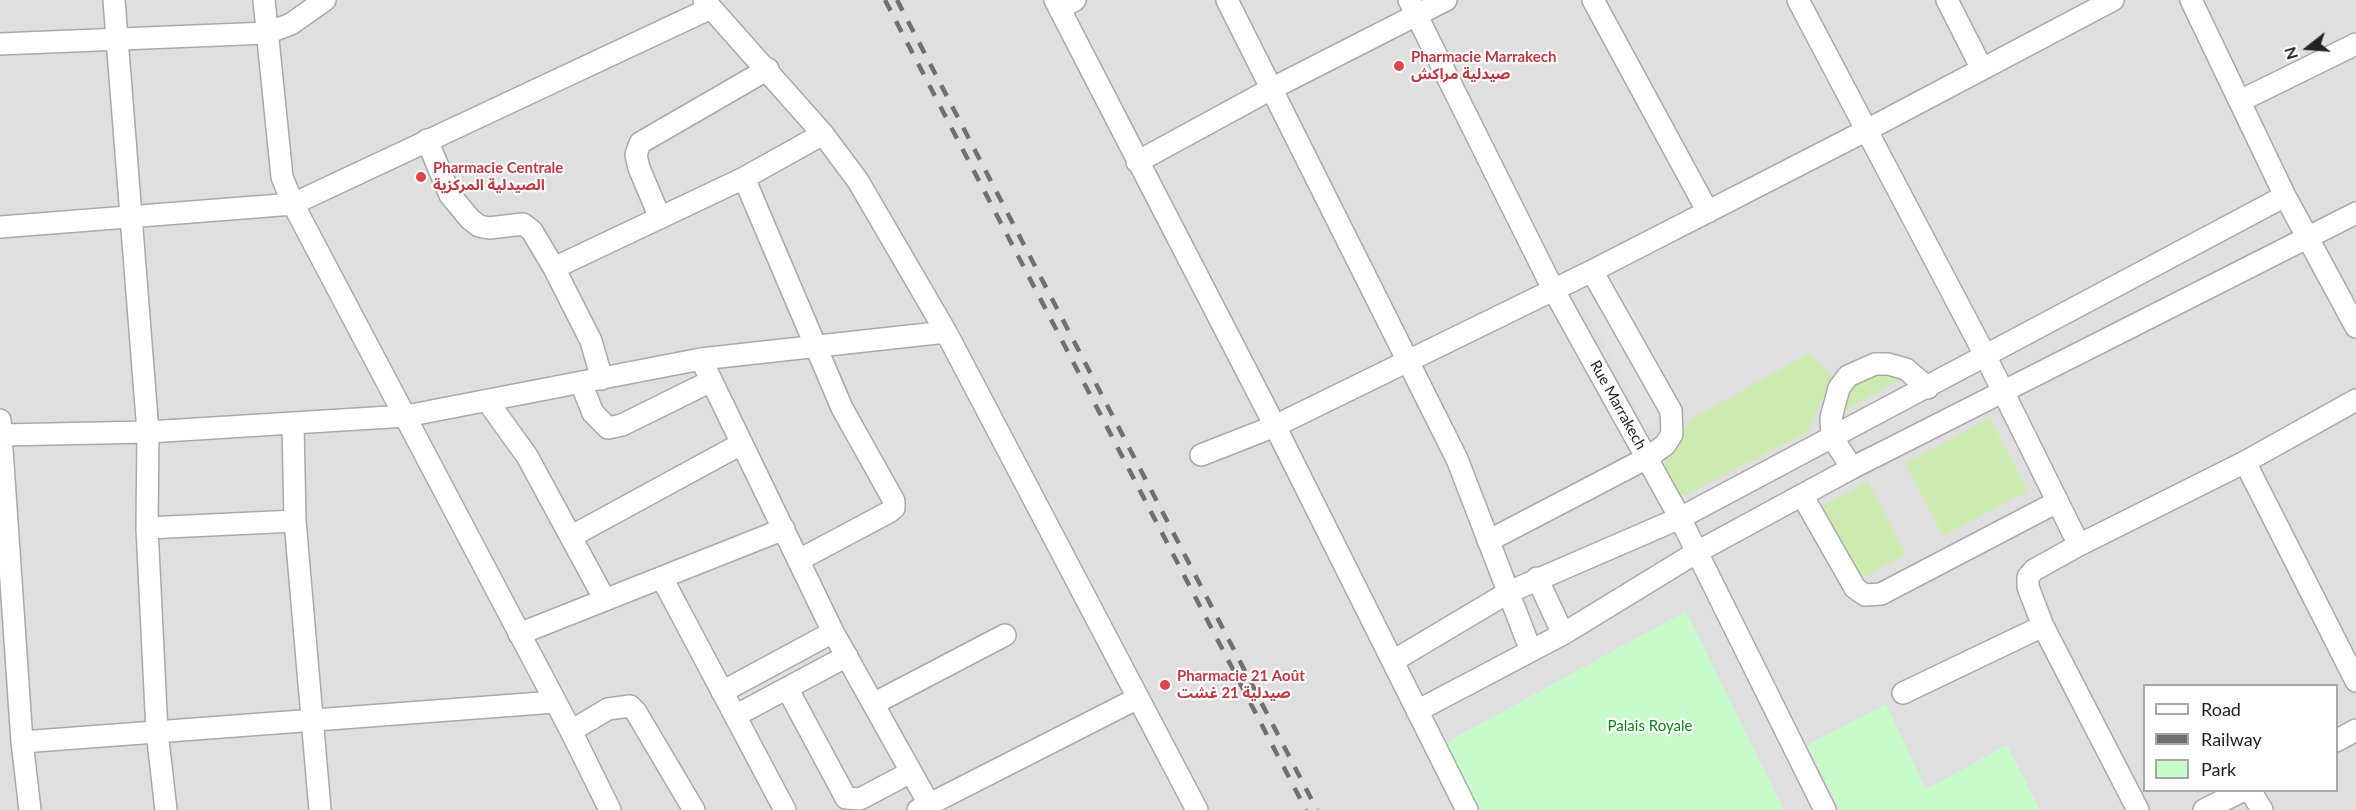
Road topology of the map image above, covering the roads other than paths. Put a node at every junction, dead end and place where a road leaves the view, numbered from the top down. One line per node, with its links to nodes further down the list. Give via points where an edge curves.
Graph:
1 (114, 0): 15 (street)
2 (264, 0): 14 (street)
3 (325, 0): 14 (street, via 291,24)
4 (1227, 0): 20 (street)
5 (1446, 0): 13 (street)
6 (1593, 0): 29 (street)
7 (1798, 0): 22 (street)
8 (1947, 0): 19 (street)
9 (2113, 0): 19 (street)
10 (2191, 0): 21 (street)
11 (1063, 3): 25 (street)
12 (708, 4): 18 (street); 24 (street)
13 (1413, 7): 20 (street); 37 (street, Rue Marrakech)
14 (267, 33): 15 (street); 28 (street, via 282,177)
15 (117, 40): 16 (street); 31 (street)
16 (0, 44)
17 (2356, 44): 21 (street)
18 (768, 69): 23 (street); 32 (street, via 640,143 636,155 639,168)
19 (1982, 69): 22 (street)
20 (1271, 90): 25 (street); 43 (street)
21 (2240, 101): 27 (street)
22 (1865, 131): 29 (street); 41 (street)
23 (823, 134): 26 (street); 39 (street, via 858,182)
24 (427, 140): 28 (street); 35 (street, via 450,195 470,219 489,228 523,224 532,231)
25 (1137, 162): 53 (street)
26 (744, 178): 32 (street); 40 (street)
27 (2285, 196): 34 (street); 41 (street)
28 (293, 204): 31 (street); 51 (street)
29 (1708, 212): 36 (street)
30 (2356, 213): 34 (street)
31 (132, 218): 33 (street); 55 (street)
32 (660, 218): 35 (street)
33 (0, 227)
34 (2308, 236): 38 (street); 48 (street)
35 (554, 268): 44 (street, via 591,340)
36 (1592, 271): 37 (street); 59 (street, via 1671,411 1672,435 1665,446)
37 (1553, 289): 43 (street); 59 (street, Rue Marrakech)
38 (2356, 327)
39 (946, 332): 40 (street); 89 (street)
40 (814, 346): 42 (street); 72 (street, via 842,408 894,501 894,508)
41 (1985, 355): 47 (street); 48 (street)
42 (701, 359): 44 (street); 45 (street)
43 (1406, 360): 53 (street); 69 (street, via 1457,459)
44 (602, 379): 46 (street)
45 (711, 381): 46 (street, via 622,426 608,428 593,413); 57 (street)
46 (581, 383): 50 (street)
47 (1928, 388): 56 (street); 56 (street, via 1906,369 1875,364 1848,376 1839,388 1830,418)
48 (2002, 393): 61 (street); 63 (street)
49 (2356, 400): 60 (street)
50 (488, 402): 51 (street); 68 (street, via 527,456)
51 (406, 416): 52 (street); 79 (street)
52 (293, 423): 55 (street); 65 (street)
53 (1275, 426): 58 (street); 84 (street)
54 (1, 428): 55 (street); 99 (street)
55 (148, 432): 66 (street)
56 (1832, 437): 61 (street); 64 (street)
57 (741, 444): 67 (street); 68 (street)
58 (1201, 455)
59 (1647, 458): 64 (street, Rue Marrakech); 69 (street)
60 (2245, 462): 70 (street); 85 (street)
61 (1852, 468): 62 (street)
62 (1802, 495): 63 (street, via 1855,588 1865,595 1881,594); 71 (street)
63 (2057, 502): 70 (street)
64 (1680, 518): 71 (street, Rue Marrakech); 74 (street)
65 (295, 521): 66 (street); 94 (street)
66 (147, 528): 97 (street)
67 (784, 529): 72 (street); 73 (street)
68 (572, 536): 76 (street)
69 (1488, 541): 75 (street)
70 (2079, 545): 77 (street, via 2028,577)
71 (1697, 552): 80 (street); 112 (street, Rue Marrakech)
72 (799, 560): 78 (street)
73 (662, 578): 76 (street); 87 (street)
74 (1537, 578): 75 (street); 80 (street)
75 (1509, 592): 82 (street); 84 (street)
76 (605, 600): 79 (street)
77 (2043, 626): 88 (street); 113 (street)
78 (834, 632): 83 (street); 87 (street)
79 (519, 634): 90 (street)
80 (1563, 634): 82 (street)
81 (1005, 635): 91 (street)
82 (1531, 651): 92 (street)
83 (847, 656): 86 (street); 91 (street)
84 (1393, 661): 92 (street)
85 (2356, 681)
86 (788, 690): 93 (street); 100 (street, via 846,798 860,799)
87 (722, 692): 93 (street)
88 (1903, 693)
89 (1138, 698): 103 (street); 110 (street)
90 (555, 702): 94 (street); 96 (street)
91 (875, 704): 100 (street)
92 (1417, 711): 111 (street)
93 (735, 716): 109 (street)
94 (311, 722): 97 (street); 106 (street)
95 (2356, 730): 98 (street)
96 (571, 731): 107 (street); 108 (street, via 608,709 630,706)
97 (157, 732): 99 (street); 105 (street)
98 (2338, 740)
99 (22, 742): 104 (street)
100 (911, 772): 103 (street)
101 (2240, 792): 114 (street)
102 (2251, 792): 115 (street)
103 (924, 807)
104 (30, 810)
105 (166, 810)
106 (320, 810)
107 (610, 810)
108 (694, 810)
109 (785, 810)
110 (1197, 810)
111 (1467, 810)
112 (1825, 810)
113 (2138, 810)
114 (2204, 810)
115 (2262, 810)

